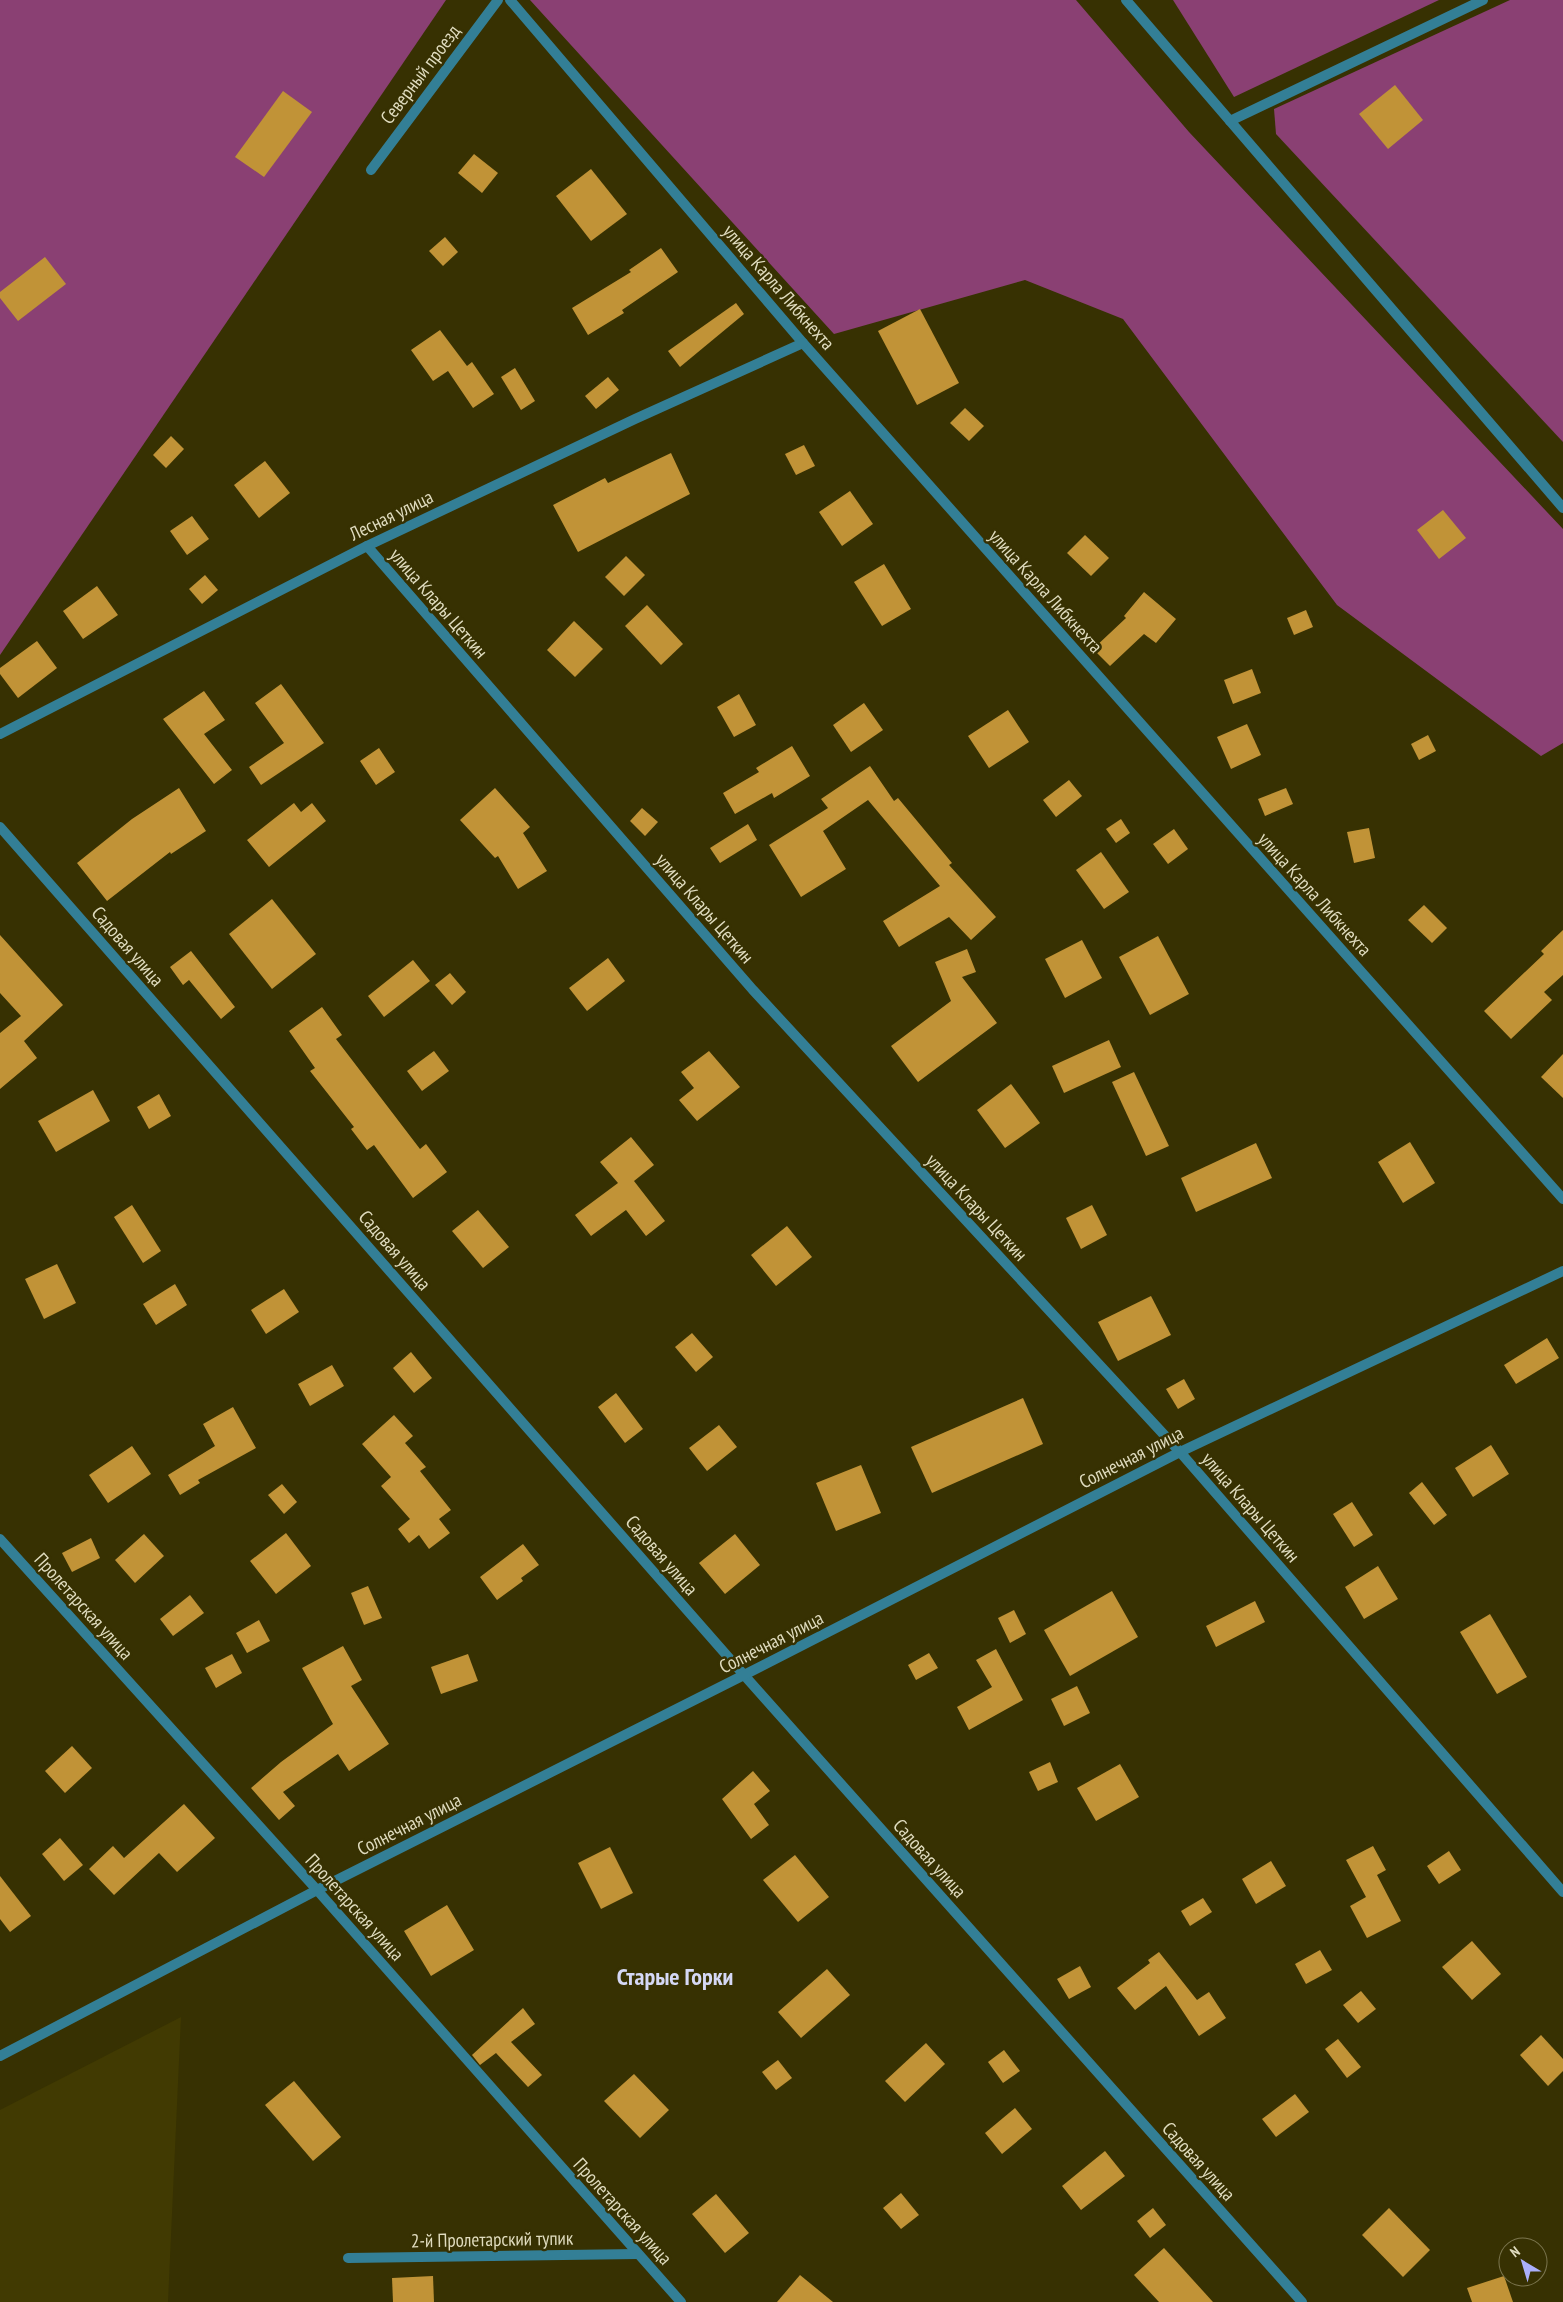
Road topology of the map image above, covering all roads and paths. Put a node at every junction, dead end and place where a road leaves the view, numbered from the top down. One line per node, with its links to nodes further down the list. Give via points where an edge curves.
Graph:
1 (498, 0): 6 (street, Северный проезд)
2 (510, 0): 7 (street, улица Карла Либкнехта)
3 (1126, 0): 5 (street)
4 (1483, 0): 5 (street)
5 (1230, 121): 8 (street)
6 (371, 170)
7 (804, 343): 9 (street, Лесная улица); 12 (street, улица Карла Либкнехта)
8 (1563, 508)
9 (366, 546): 10 (street, Лесная улица); 14 (street, улица Клары Цеткин, via 753,990)
10 (0, 734)
11 (0, 827): 16 (street, Садовая улица)
12 (1563, 1199)
13 (1563, 1270): 14 (street, Солнечная улица)
14 (1180, 1452): 16 (street, Солнечная улица); 18 (street, улица Клары Цеткин)
15 (0, 1539): 17 (street, Пролетарская улица)
16 (744, 1675): 17 (street, Солнечная улица); 23 (street, Садовая улица)
17 (317, 1890): 19 (street, Солнечная улица); 20 (street, Пролетарская улица)
18 (1563, 1892)
19 (0, 2056)
20 (638, 2254): 21 (street, 2-й Пролетарский тупик); 22 (street, Пролетарская улица)
21 (348, 2258)
22 (681, 2302)
23 (1302, 2302)

